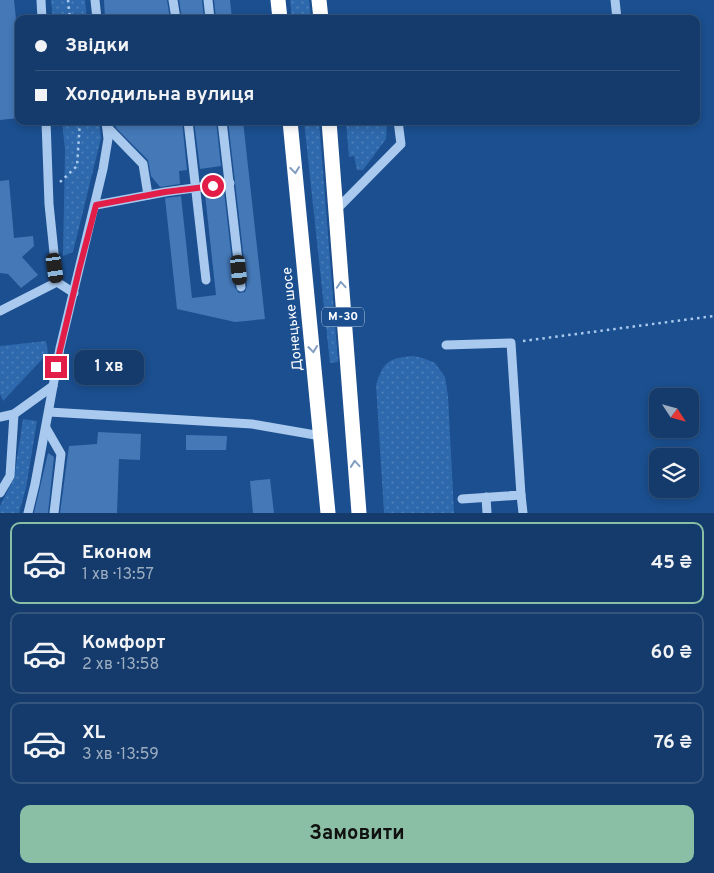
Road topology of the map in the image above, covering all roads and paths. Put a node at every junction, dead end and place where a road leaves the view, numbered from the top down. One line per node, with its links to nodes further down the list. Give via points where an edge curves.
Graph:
1 (41, 0): 9 (street)
2 (68, 0): 10 (path)
3 (95, 0): 11 (street)
4 (173, 0): 12 (street)
5 (208, 0): 13 (street)
6 (278, 0): 14 (highway)
7 (319, 0): 15 (highway)
8 (615, 0): 16 (street)
9 (42, 15)
10 (70, 15)
11 (97, 15)
12 (175, 15)
13 (210, 15)
14 (280, 15)
15 (321, 15)
16 (617, 15)
17 (46, 125): 28 (street)
18 (80, 125): 28 (path, via 77,166)
19 (107, 125): 30 (street, via 108,139)
20 (108, 125): 29 (street, via 143,164)
21 (188, 125): 27 (street)
22 (223, 125): 26 (street)
23 (290, 125): 45 (highway, Донецьке шосе / М-30, one-way to 45)
24 (328, 125): 31 (highway, М-30)
25 (399, 125): 31 (street, via 401,144)
26 (230, 183): 27 (street); 34 (street)
27 (196, 188): 29 (street); 32 (street)
28 (49, 193): 33 (street)
29 (148, 194): 30 (street)
30 (96, 205): 35 (street)
31 (335, 212): 53 (highway, М-30, one-way to 31)
32 (206, 280)
33 (57, 282): 35 (street); 36 (street)
34 (241, 287)
35 (74, 293): 40 (street)
36 (0, 311)
37 (714, 316): 38 (path)
38 (512, 343): 39 (street); 47 (street)
39 (446, 345)
40 (53, 386): 41 (street); 42 (street)
41 (49, 412): 44 (street); 45 (street, via 252,424)
42 (14, 414): 43 (street); 46 (street, via 10,476)
43 (0, 417)
44 (46, 428): 50 (street); 51 (street, via 61,454)
45 (321, 436): 52 (highway, Донецьке шосе / М-30)
46 (0, 493)
47 (521, 495): 48 (street); 55 (street)
48 (486, 498): 49 (street); 54 (street)
49 (462, 499)
50 (28, 513)
51 (54, 513)
52 (328, 513)
53 (359, 513)
54 (487, 513)
55 (523, 513)

